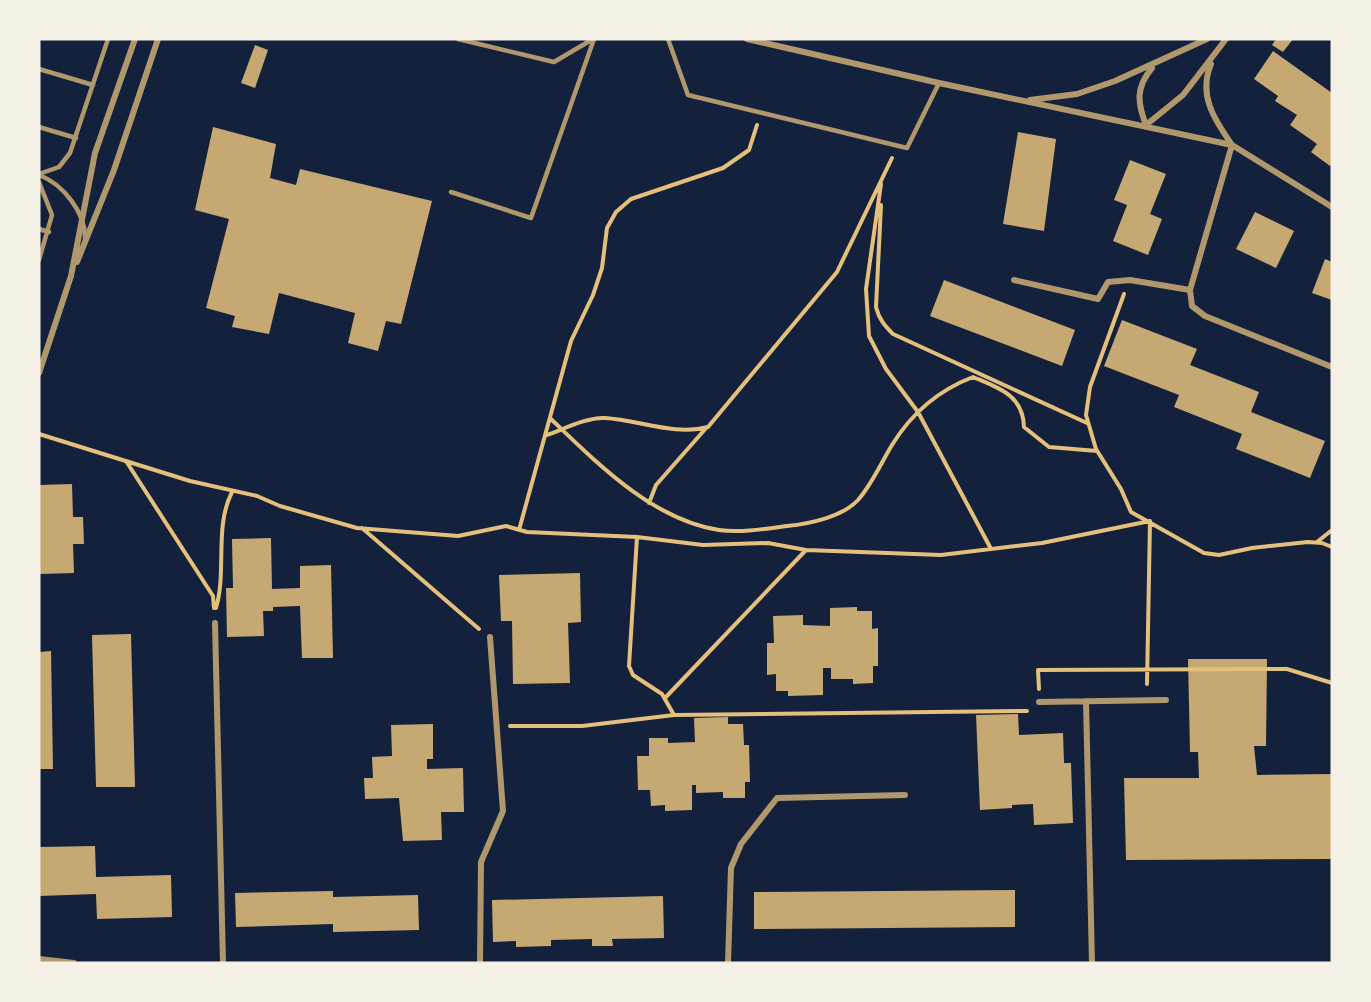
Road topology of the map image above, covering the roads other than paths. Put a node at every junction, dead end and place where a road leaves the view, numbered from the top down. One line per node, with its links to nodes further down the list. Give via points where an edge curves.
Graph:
1 (108, 39): 16 (lane)
2 (135, 39): 26 (street, via 95,153)
3 (159, 39): 29 (street)
4 (458, 39): 5 (lane, via 554,62)
5 (593, 39): 24 (lane, via 531,218)
6 (668, 39): 15 (lane, via 688,95 907,148)
7 (747, 39): 11 (street)
8 (784, 39): 11 (street)
9 (1207, 39): 13 (street)
10 (1226, 39): 12 (street)
11 (780, 47): 15 (street)
12 (1213, 58): 18 (street, via 1183,95); 21 (street, via 1207,72 1207,101 1214,120)
13 (1154, 65): 17 (street, via 1077,94); 18 (street, via 1139,90 1139,106)
14 (39, 69): 16 (lane)
15 (939, 83): 17 (street)
16 (93, 85): 20 (lane)
17 (1024, 101): 18 (street)
18 (1146, 125): 21 (street)
19 (39, 127): 20 (lane)
20 (76, 138): 22 (lane, via 59,167)
21 (1232, 145): 25 (street); 33 (street)
22 (39, 175): 26 (lane, via 67,195)
23 (39, 182): 28 (lane, via 51,208)
24 (451, 192)
25 (1332, 207)
26 (82, 222): 29 (lane); 31 (street)
27 (39, 229): 28 (lane)
28 (49, 232): 30 (lane)
29 (85, 242): 31 (street)
30 (39, 260)
31 (71, 276): 35 (street)
32 (1014, 280): 33 (street, via 1098,299 1108,282 1130,280)
33 (1190, 290): 34 (street, via 1192,306 1205,316)
34 (1332, 367)
35 (39, 373)
36 (215, 622): 44 (street)
37 (490, 637): 45 (street, via 503,811 481,862)
38 (1166, 700): 39 (street)
39 (1086, 701): 40 (street); 47 (street)
40 (1039, 702)
41 (905, 795): 46 (street, via 777,798 741,844 731,868)
42 (39, 958): 43 (street)
43 (74, 963)
44 (223, 963)
45 (480, 963)
46 (728, 963)
47 (1092, 963)

